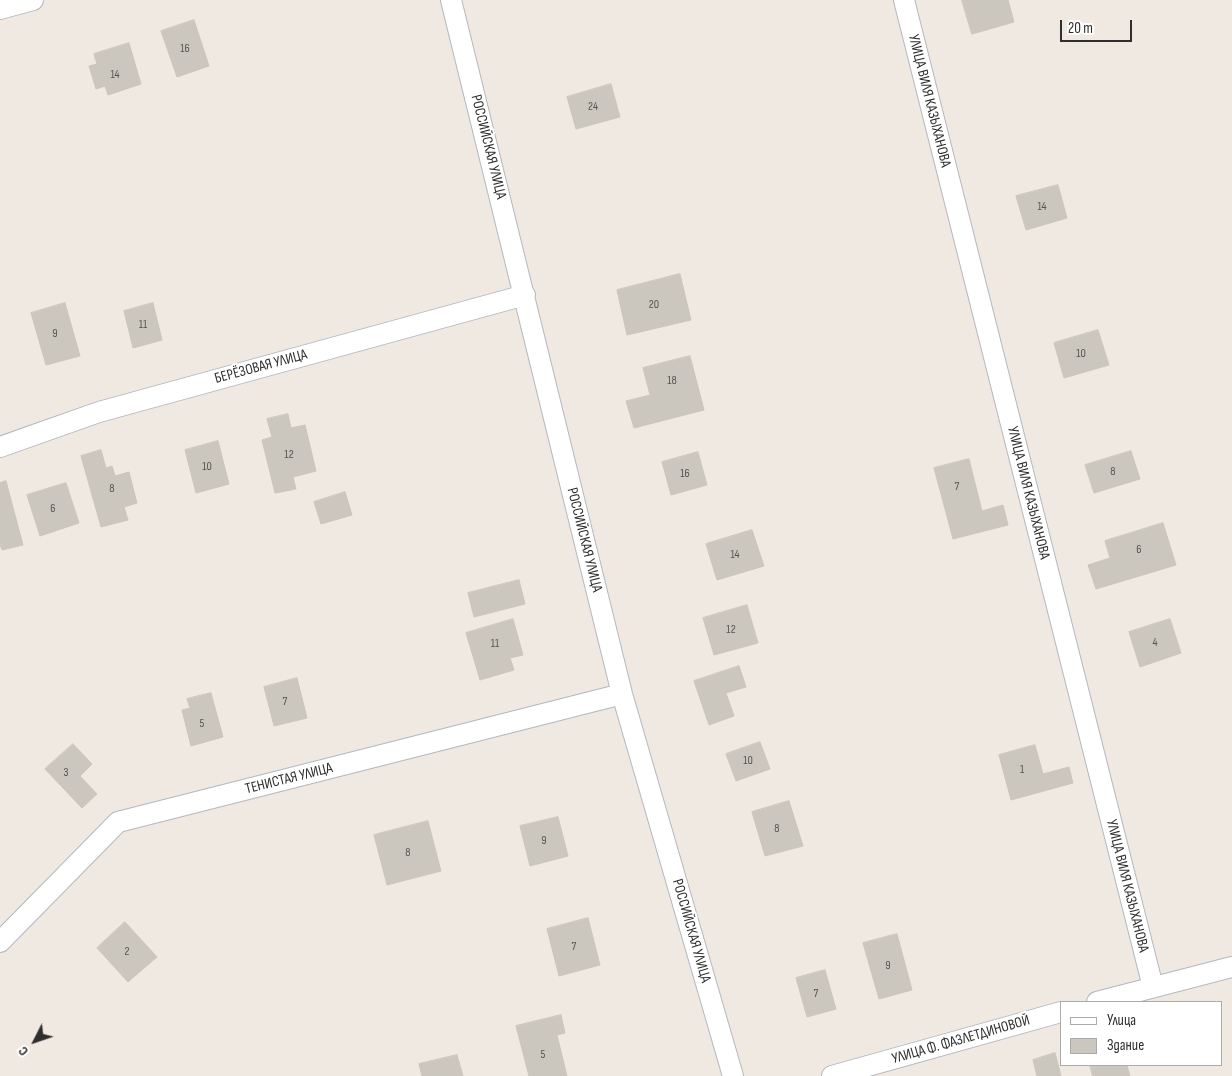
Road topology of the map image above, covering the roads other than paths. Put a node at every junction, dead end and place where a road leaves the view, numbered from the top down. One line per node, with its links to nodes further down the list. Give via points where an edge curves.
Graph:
1 (33, 0): 4 (street)
2 (451, 0): 5 (street, РОССИЙСКАЯ УЛИЦА)
3 (904, 0): 10 (street, УЛИЦА ВИЛЯ КАЗЫХАНОВА)
4 (0, 9)
5 (525, 295): 6 (street, БЕРЁЗОВАЯ УЛИЦА, via 99,412); 7 (street, РОССИЙСКАЯ УЛИЦА)
6 (0, 446)
7 (622, 694): 8 (street, ТЕНИСТАЯ УЛИЦА, via 118,822); 13 (street, РОССИЙСКАЯ УЛИЦА)
8 (0, 942)
9 (1232, 967): 10 (street)
10 (1153, 987): 11 (street)
11 (1101, 1001)
12 (1060, 1012): 14 (street, УЛИЦА Ф. ФАЗЛЕТДИНОВОЙ)
13 (733, 1076)
14 (832, 1076)

